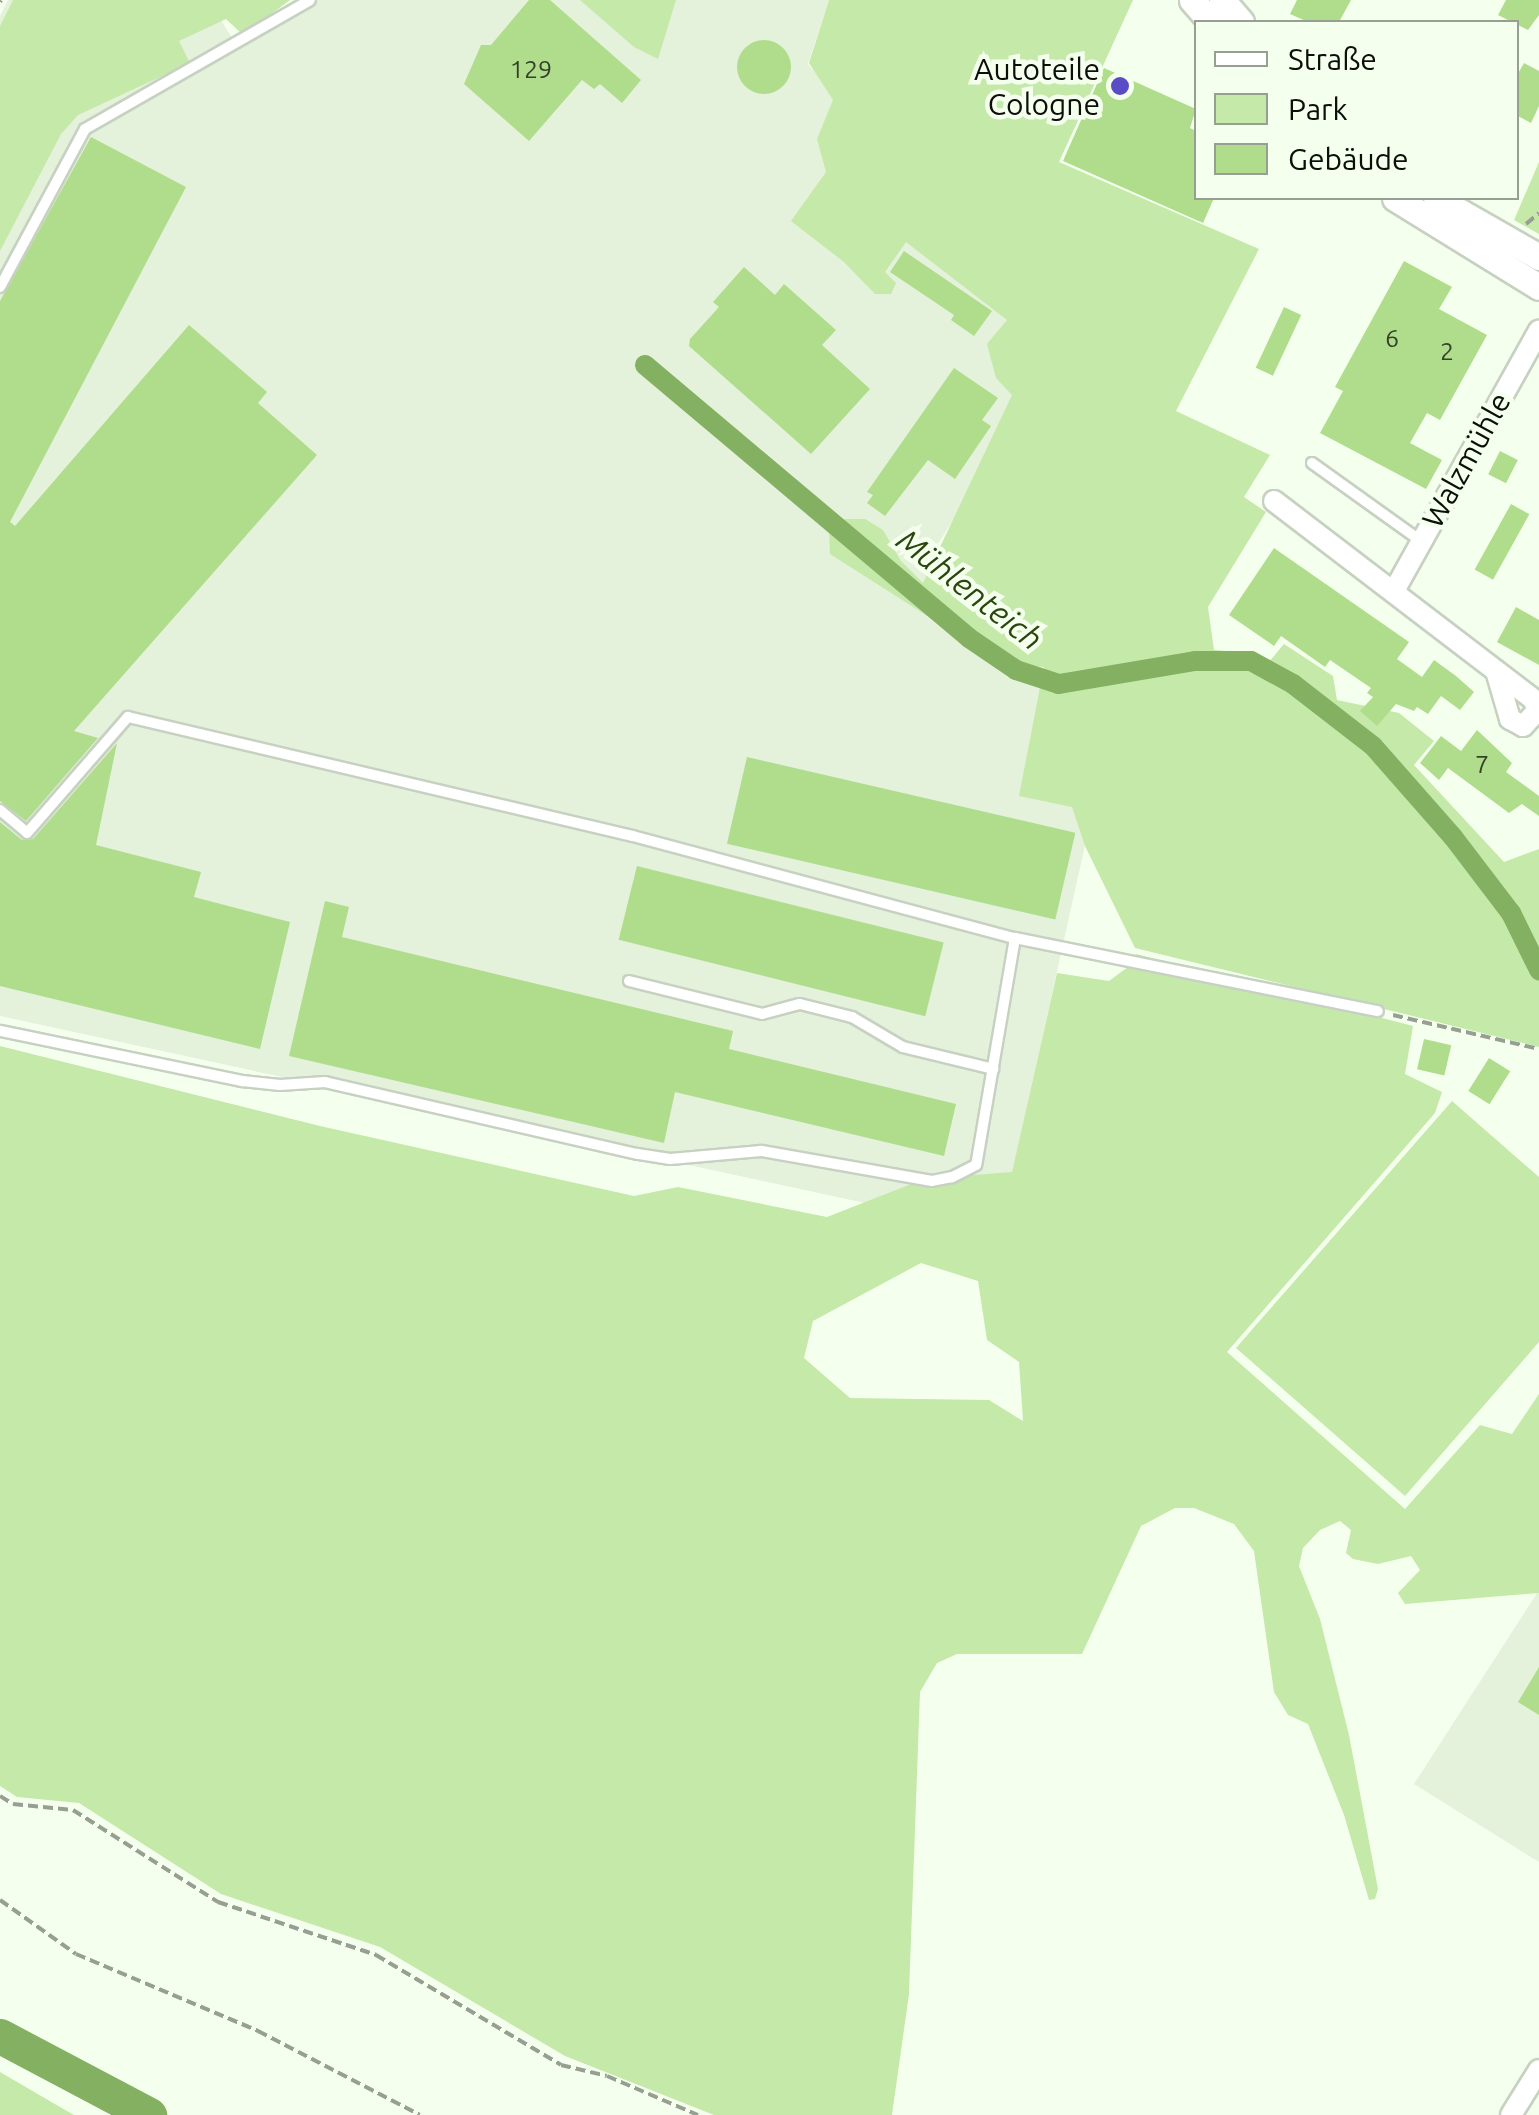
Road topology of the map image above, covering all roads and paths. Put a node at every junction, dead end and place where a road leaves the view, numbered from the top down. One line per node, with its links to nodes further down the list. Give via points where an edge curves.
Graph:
1 (310, 0): 9 (lane, via 85,129)
2 (1192, 0): 4 (street)
3 (1222, 0): 5 (street)
4 (1209, 20)
5 (1240, 20)
6 (1398, 200): 10 (street)
7 (1439, 200): 8 (street)
8 (1539, 257)
9 (0, 288)
10 (1539, 288)
11 (1539, 331): 14 (street, Walzmühle)
12 (1312, 464): 14 (lane)
13 (1274, 501): 15 (street)
14 (1420, 541): 15 (street, Walzmühle)
15 (1394, 591): 16 (street)
16 (1496, 672)
17 (0, 810): 18 (lane, via 28,833 128,716 634,836)
18 (1015, 938): 20 (lane); 23 (lane)
19 (630, 980): 23 (lane, via 762,1014 800,1004 852,1017 904,1047)
20 (1378, 1012): 22 (path)
21 (0, 1032): 23 (lane, via 242,1081 325,1082 637,1154 670,1159 761,1151 932,1181 976,1165)
22 (1539, 1049)
23 (994, 1070)
24 (0, 1796): 28 (path, via 13,1804 73,1810 218,1902 376,1955 561,2065 607,2076)
25 (0, 1900): 27 (path, via 76,1954 258,2031)
26 (1539, 2070): 29 (street)
27 (420, 2115)
28 (698, 2115)
29 (1511, 2115)

